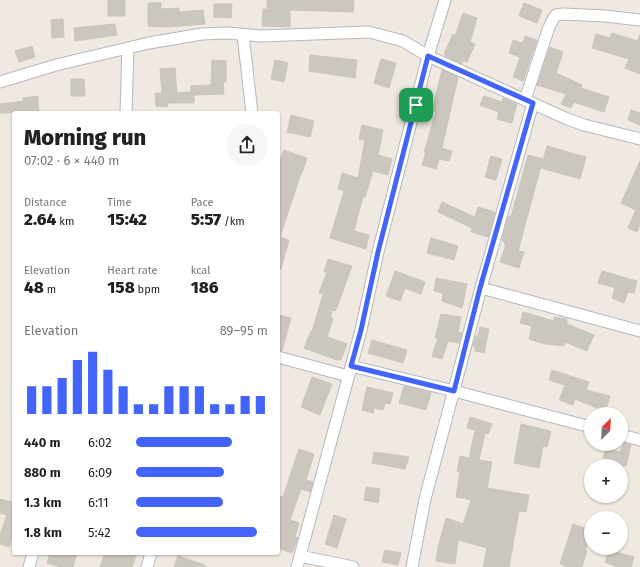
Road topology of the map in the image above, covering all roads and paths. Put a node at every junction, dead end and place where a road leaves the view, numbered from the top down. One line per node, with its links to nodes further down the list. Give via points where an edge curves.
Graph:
1 (445, 0): 5 (street)
2 (640, 20): 7 (street, via 556,15 548,30)
3 (243, 35): 4 (street, via 202,34); 5 (street, via 292,36 369,32 403,41); 9 (street)
4 (128, 48): 6 (street, via 56,64); 8 (street)
5 (428, 56): 7 (street); 14 (street)
6 (0, 82)
7 (529, 101): 10 (street, via 584,125); 11 (street)
8 (126, 111)
9 (252, 111)
10 (640, 139)
11 (480, 288): 12 (street); 15 (street)
12 (640, 331)
13 (280, 357): 14 (street)
14 (350, 371): 15 (street); 21 (street)
15 (454, 391): 16 (street); 26 (street, via 425,499)
16 (584, 425)
17 (628, 437): 18 (street)
18 (640, 440)
19 (32, 555): 22 (street)
20 (150, 555): 23 (street)
21 (300, 556): 24 (street); 25 (street)
22 (29, 567)
23 (147, 567)
24 (297, 567)
25 (353, 567)
26 (412, 567)

